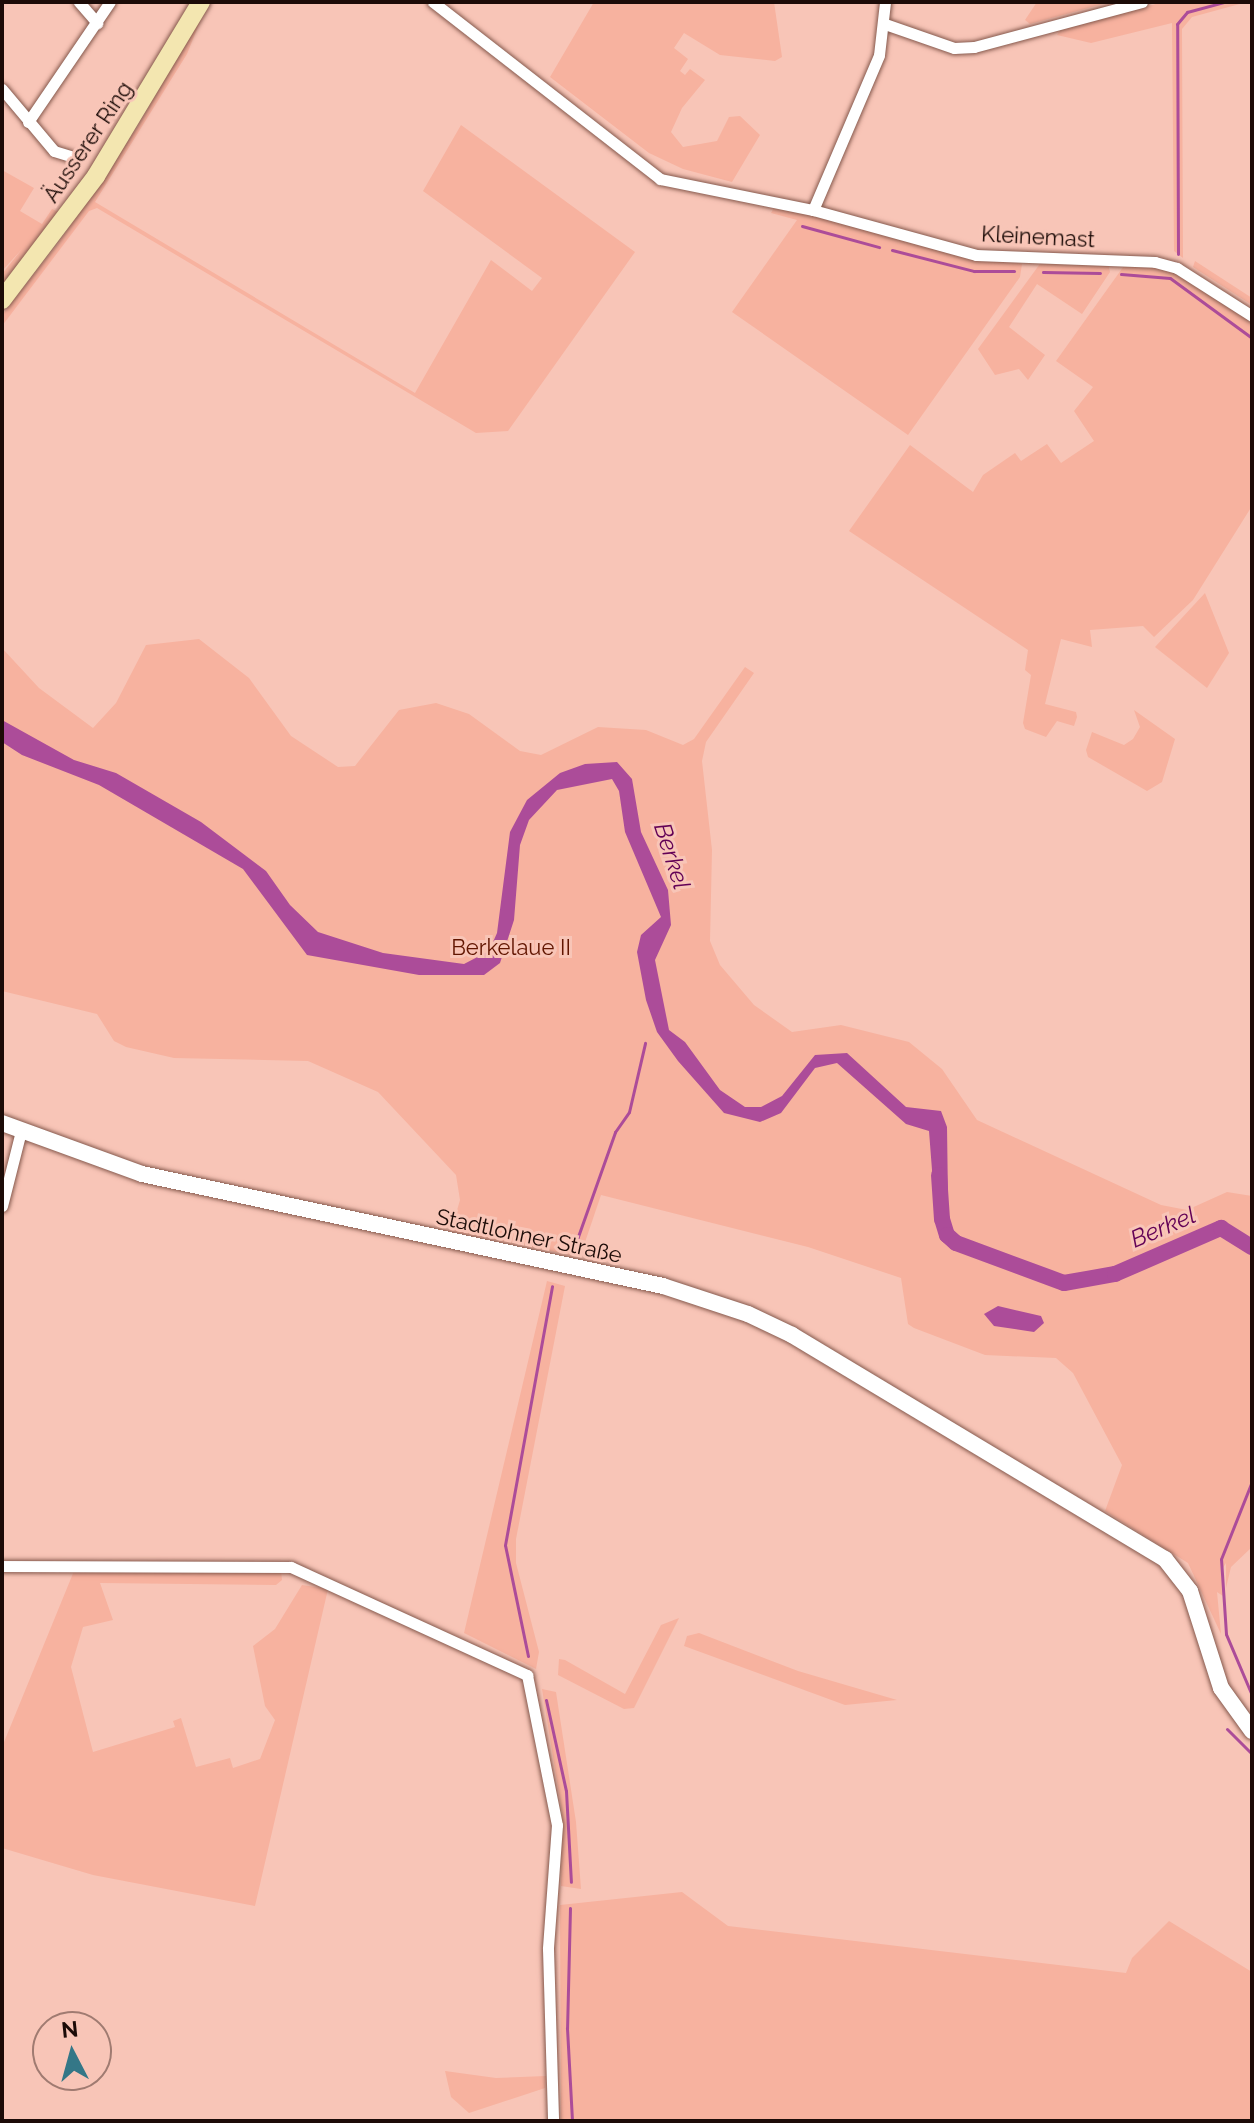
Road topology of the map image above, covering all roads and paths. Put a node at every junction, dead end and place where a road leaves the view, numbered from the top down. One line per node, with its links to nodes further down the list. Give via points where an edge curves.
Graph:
1 (79, 2): 7 (street)
2 (110, 2): 7 (street)
3 (201, 2): 13 (main road, Äusserer Ring, via 96,176)
4 (433, 2): 12 (street, Kleinemast, via 648,173 686,186)
5 (885, 2): 8 (street)
6 (1142, 2): 8 (street, via 974,47 942,45)
7 (97, 23): 10 (street)
8 (885, 24): 12 (street, via 879,55)
9 (2, 89): 10 (street)
10 (28, 122): 11 (street, via 54,151)
11 (70, 156)
12 (813, 210): 14 (street, Kleinemast, via 976,255 1155,262 1177,268)
13 (2, 300)
14 (1252, 316)
15 (2, 1123): 16 (street, Stadtlohner Straße)
16 (21, 1131): 17 (street); 19 (street, Stadtlohner Straße, via 142,1174 717,1302 792,1335 1150,1549 1181,1573 1221,1688)
17 (2, 1206)
18 (2, 1566): 20 (street, via 291,1567 527,1675 557,1825 548,1949)
19 (1252, 1731)
20 (553, 2121)

